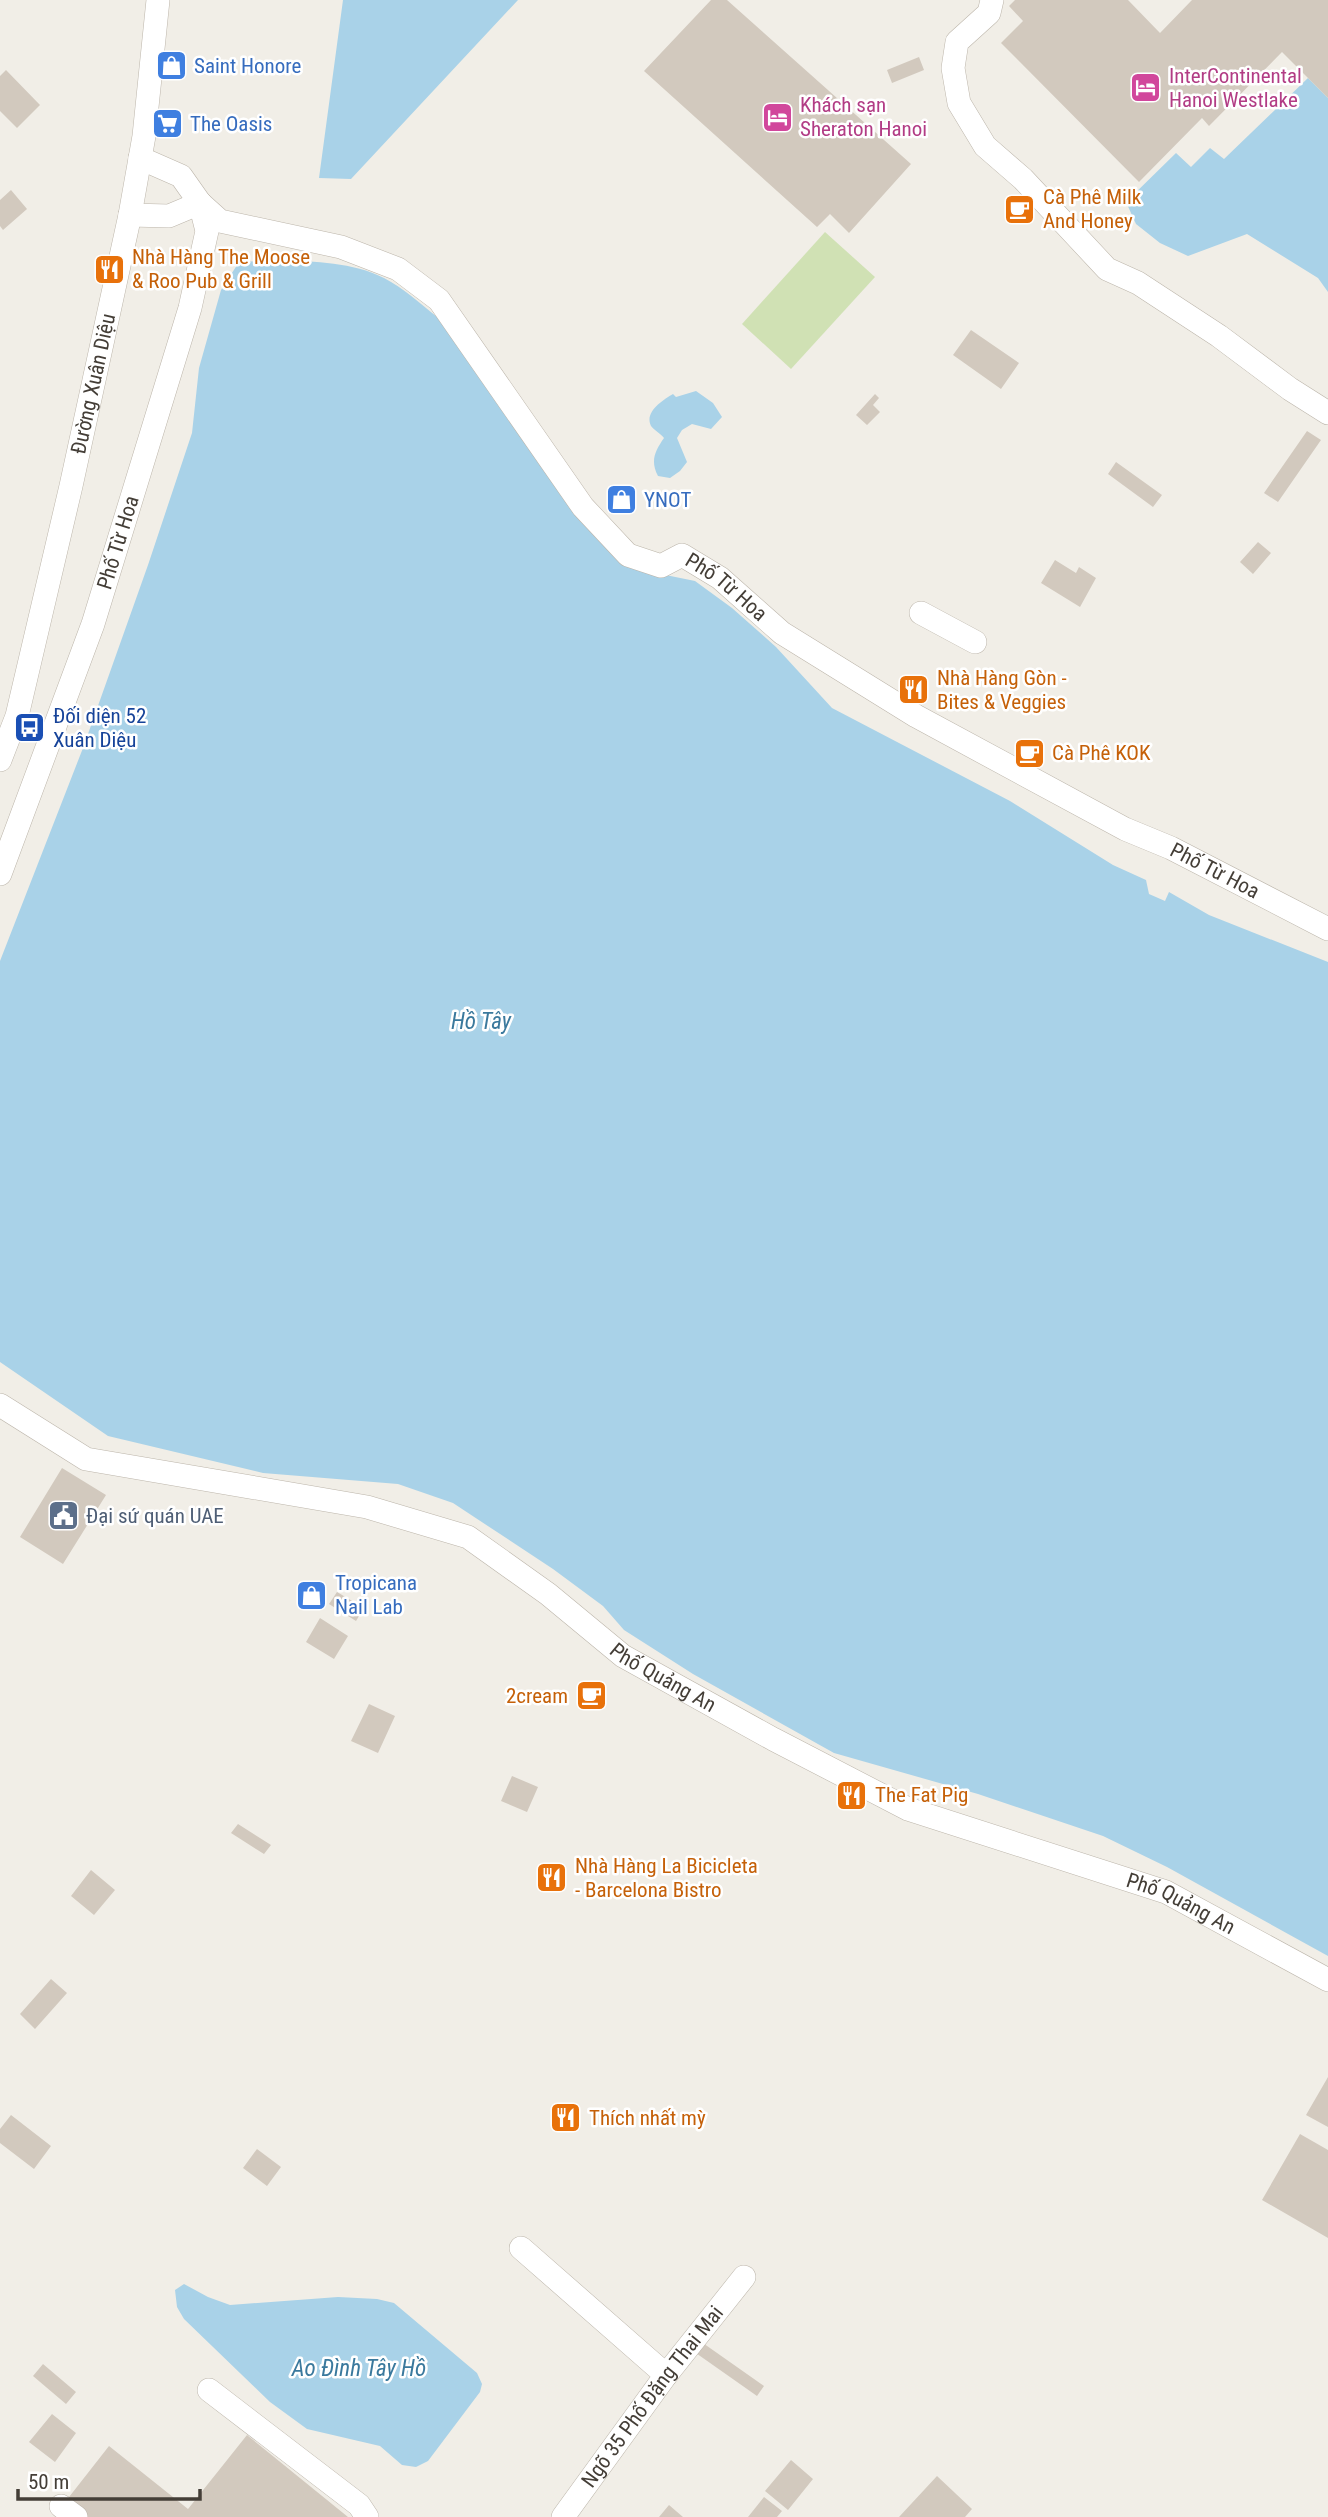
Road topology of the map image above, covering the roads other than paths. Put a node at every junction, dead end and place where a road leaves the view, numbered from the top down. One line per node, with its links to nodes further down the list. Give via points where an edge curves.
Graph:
1 (158, 0): 3 (street, Đường Xuân Diệu)
2 (992, 0): 6 (street, via 989,13 957,42 953,68 959,103 985,146 1023,179 1107,269 1138,283)
3 (140, 158): 4 (street, Phố Từ Hoa, via 181,176); 5 (street, Đường Xuân Diệu)
4 (200, 203): 5 (street, via 169,216); 10 (street, Phố Từ Hoa, via 207,231 190,308 93,624); 11 (street, Phố Từ Hoa, via 220,221 341,247 398,269 439,300 583,507 628,555 661,566 682,555 720,578 782,633 916,716 1125,829)
5 (130, 215): 9 (street, Đường Xuân Diệu, via 17,716)
6 (1328, 413)
7 (920, 613): 8 (street)
8 (975, 642)
9 (0, 760)
10 (0, 874)
11 (1328, 929)
12 (0, 1405): 13 (street, Phố Quảng An, via 86,1459 367,1507 468,1537 548,1594 623,1656 908,1809 1166,1892)
13 (1328, 1980)
14 (521, 2248): 16 (street)
15 (744, 2277): 16 (street, Ngõ 35 Phố Đặng Thai Mai)
16 (666, 2375): 19 (street, Ngõ 35 Phố Đặng Thai Mai)
17 (209, 2390): 18 (street, via 359,2505)
18 (367, 2517)
19 (563, 2517)

